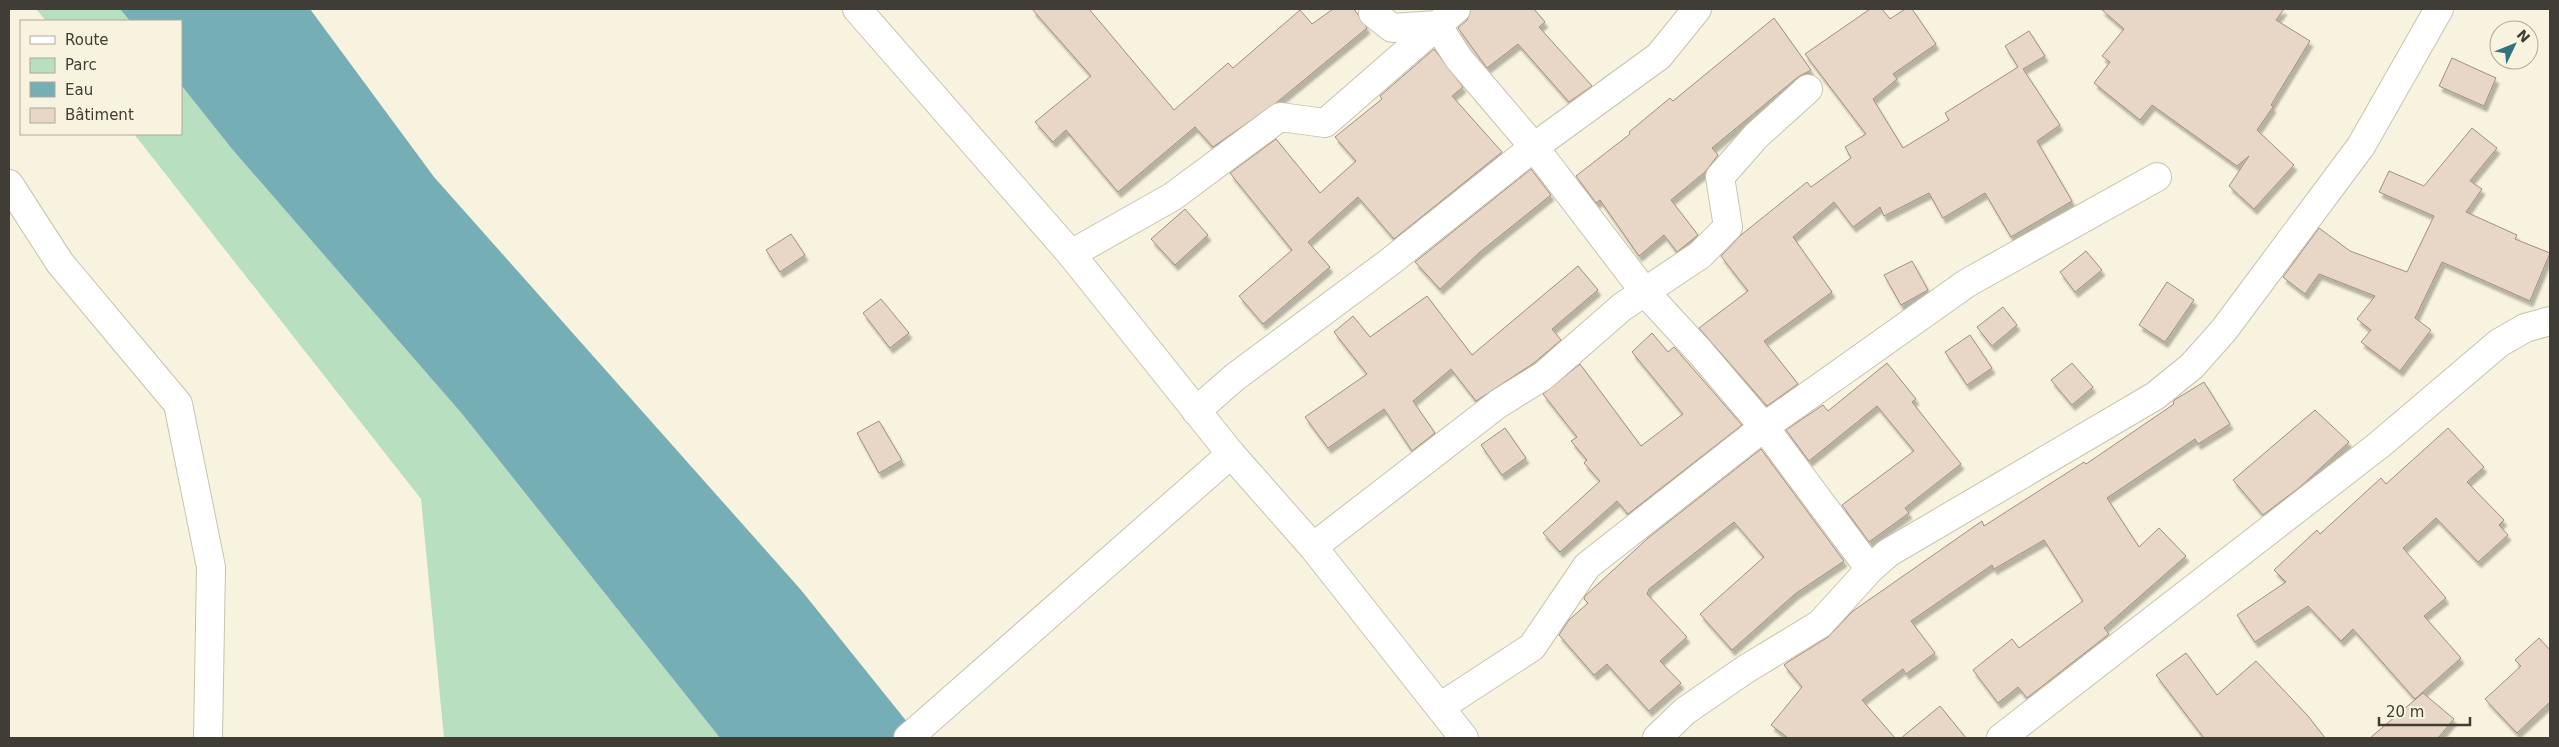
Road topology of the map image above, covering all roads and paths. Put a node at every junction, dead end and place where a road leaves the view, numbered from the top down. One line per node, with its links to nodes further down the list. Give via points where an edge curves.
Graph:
1 (857, 9): 10 (main road)
2 (1697, 9): 7 (main road, via 1659,56)
3 (2439, 9): 17 (main road, via 2361,146 2224,330 2192,366 2155,396 1888,553)
4 (1372, 13): 5 (main road, via 1392,28)
5 (1446, 17): 7 (main road, via 1458,59); 10 (main road, via 1325,123 1280,117 1172,197)
6 (1808, 89): 11 (main road, via 1756,136 1720,176 1728,227 1700,255)
7 (1534, 146): 11 (main road); 13 (main road)
8 (2157, 177): 14 (main road, via 1967,283)
9 (9, 184): 19 (main road, via 60,263 178,404 211,567)
10 (1071, 254): 13 (main road)
11 (1644, 291): 14 (main road); 16 (main road, via 1543,376 1498,404)
12 (2550, 321): 23 (main road, via 2525,328 2499,344 2379,445)
13 (1196, 411): 15 (main road)
14 (1764, 427): 17 (main road); 18 (main road, via 1587,566 1532,647)
15 (1231, 454): 16 (main road); 20 (main road)
16 (1313, 547): 18 (main road)
17 (1870, 569): 22 (main road, via 1820,624 1685,711)
18 (1440, 707): 21 (main road)
19 (208, 738)
20 (908, 738)
21 (1464, 738)
22 (1657, 738)
23 (2001, 738)

